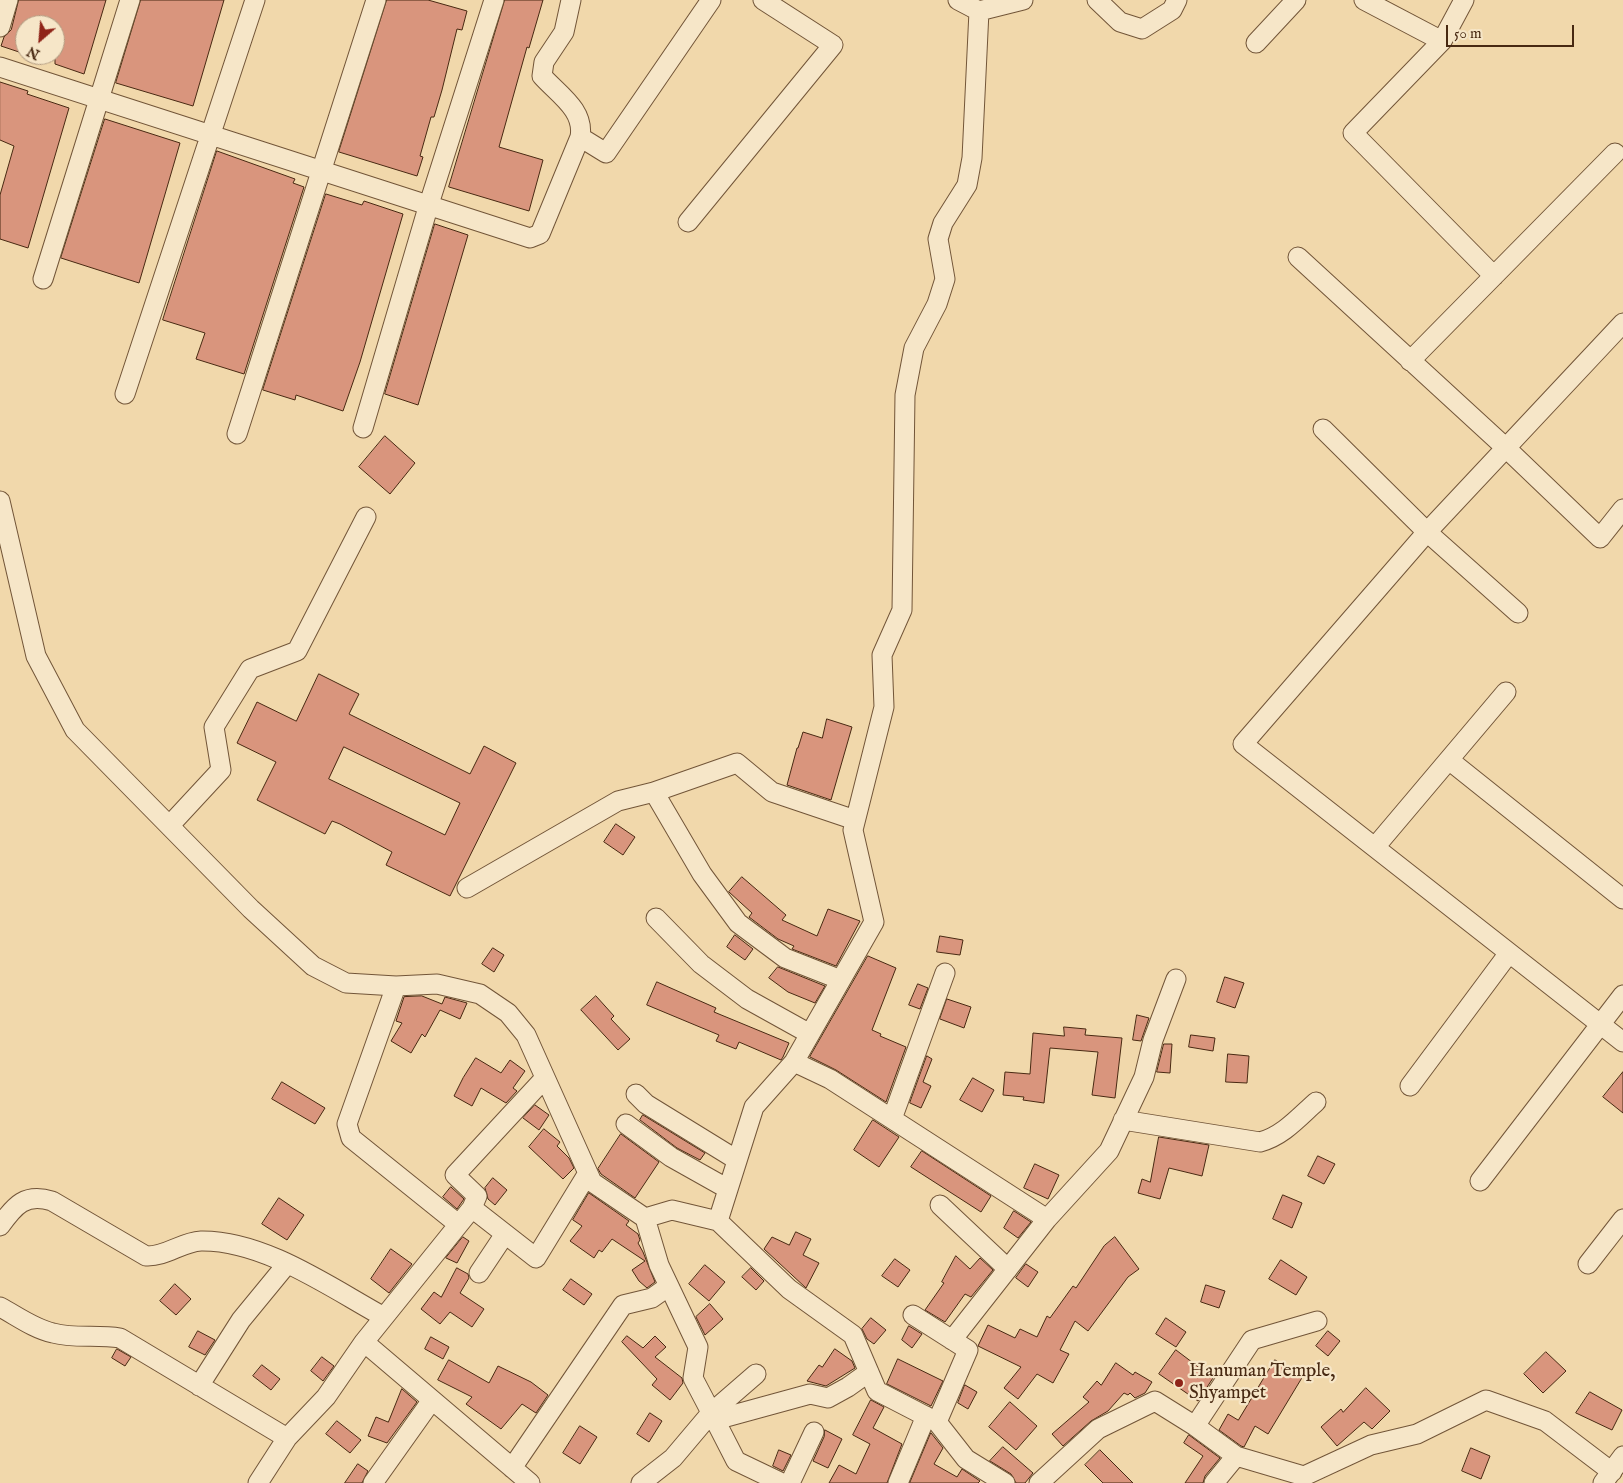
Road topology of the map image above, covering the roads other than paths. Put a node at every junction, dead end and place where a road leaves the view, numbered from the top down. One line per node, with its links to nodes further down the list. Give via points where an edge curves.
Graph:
1 (8, 0): 17 (street)
2 (130, 0): 21 (street)
3 (255, 0): 22 (street)
4 (376, 0): 25 (street)
5 (494, 0): 26 (street)
6 (571, 0): 23 (street, via 564,32 541,71 542,76 575,110 582,126)
7 (711, 0): 23 (street, via 606,154)
8 (763, 0): 27 (street, via 833,45)
9 (958, 0): 16 (street)
10 (1023, 0): 16 (street)
11 (1098, 0): 12 (street, via 1120,22 1142,29 1172,10)
12 (1177, 0)
13 (1296, 0): 19 (street)
14 (1364, 0): 18 (street)
15 (1464, 0): 18 (street)
16 (979, 12): 46 (street, via 972,158 967,185 943,223 938,239 945,279 937,304 914,348 905,395 902,610 882,655 884,707)
17 (0, 27)
18 (1442, 41): 29 (street, via 1352,133)
19 (1256, 43)
20 (0, 67): 21 (street)
21 (99, 100): 22 (street); 30 (street)
22 (211, 135): 25 (street); 33 (street)
23 (580, 137): 26 (street, via 540,234 535,238)
24 (1615, 153): 29 (street)
25 (321, 170): 26 (street); 36 (street)
26 (429, 204): 34 (street)
27 (688, 222)
28 (1298, 257): 32 (street)
29 (1494, 276): 32 (street)
30 (43, 279)
31 (1623, 323): 37 (street)
32 (1410, 361): 37 (street)
33 (125, 394)
34 (363, 428)
35 (1323, 429): 41 (street)
36 (237, 434)
37 (1506, 448): 39 (street, via 1600,538); 41 (street)
38 (0, 501): 47 (street, via 36,656 75,730)
39 (1623, 509)
40 (366, 517): 47 (street, via 296,651 250,669 214,726 221,770)
41 (1427, 532): 42 (street); 48 (street, via 1243,744)
42 (1518, 613)
43 (1506, 692): 44 (street)
44 (1449, 760): 48 (street); 50 (street)
45 (654, 792): 46 (street, via 737,763 772,792); 49 (street, via 618,801); 55 (street, via 702,874 738,923 785,958)
46 (855, 820): 55 (street, via 853,830 874,922)
47 (170, 825): 56 (street, via 252,910 313,966 346,983)
48 (1375, 847): 52 (street)
49 (467, 888)
50 (1623, 899)
51 (656, 918): 59 (street, via 700,964 747,999)
52 (1509, 953): 58 (street); 63 (street)
53 (945, 974): 66 (street)
54 (1176, 979): 67 (street, via 1153,1040 1144,1077)
55 (841, 980): 59 (street)
56 (396, 986): 62 (street, via 437,984 480,994 508,1013 526,1035); 79 (street, via 347,1124 351,1138)
57 (1623, 995): 58 (street)
58 (1600, 1024): 60 (street); 71 (street)
59 (810, 1034): 61 (street)
60 (1623, 1042)
61 (794, 1062): 66 (street, via 830,1079); 69 (street, via 754,1107)
62 (544, 1079): 70 (street); 74 (street, via 455,1175 477,1196)
63 (1410, 1086)
64 (636, 1094): 69 (street, via 646,1104)
65 (1316, 1102): 67 (street, via 1281,1133 1260,1142)
66 (892, 1119): 76 (street)
67 (1123, 1120): 76 (street, via 1109,1151)
68 (626, 1124): 72 (street, via 671,1157)
69 (737, 1160): 72 (street)
70 (588, 1173): 75 (street, via 592,1182); 81 (street, via 536,1258)
71 (1480, 1180)
72 (728, 1189): 78 (street)
73 (940, 1205): 84 (street)
74 (472, 1208): 79 (street); 81 (street)
75 (645, 1218): 78 (street, via 672,1210); 86 (street)
76 (1047, 1219): 84 (street)
77 (1623, 1219): 83 (street)
78 (718, 1221): 93 (street, via 789,1289 853,1335)
79 (458, 1224): 89 (street)
80 (0, 1226): 82 (street, via 18,1204 27,1199 42,1198 146,1256 200,1241 221,1242 246,1247)
81 (505, 1234): 85 (street)
82 (287, 1264): 89 (street); 95 (street, via 241,1320)
83 (1588, 1264)
84 (1008, 1269): 91 (street)
85 (479, 1273)
86 (669, 1286): 97 (street, via 698,1347 693,1378); 104 (street, via 652,1298 624,1305)
87 (0, 1307): 95 (street, via 54,1334 120,1338)
88 (913, 1315): 91 (street)
89 (384, 1317): 92 (street)
90 (1317, 1321): 99 (street, via 1252,1340)
91 (952, 1340): 98 (street, via 968,1350)
92 (364, 1342): 96 (street); 101 (street, via 326,1397)
93 (869, 1372): 97 (street, via 828,1398 810,1394); 98 (street, via 877,1391)
94 (756, 1374): 97 (street)
95 (199, 1386): 101 (street)
96 (432, 1400): 104 (street); 107 (street)
97 (713, 1416): 109 (street, via 672,1458); 110 (street, via 736,1461)
98 (931, 1419): 112 (street); 113 (street, via 966,1459)
99 (1195, 1426): 102 (street); 114 (street, via 1160,1403 1146,1404 1098,1430)
100 (814, 1432): 111 (street)
101 (287, 1438): 106 (street)
102 (1236, 1456): 105 (street, via 1304,1476 1372,1445 1417,1434 1486,1400 1545,1420); 115 (street)
103 (1623, 1456): 105 (street)
104 (512, 1468): 108 (street)
105 (1608, 1477)
106 (258, 1483)
107 (373, 1483)
108 (530, 1483)
109 (641, 1483)
110 (782, 1483)
111 (790, 1483)
112 (898, 1483)
113 (1005, 1483)
114 (1039, 1483)
115 (1214, 1483)

